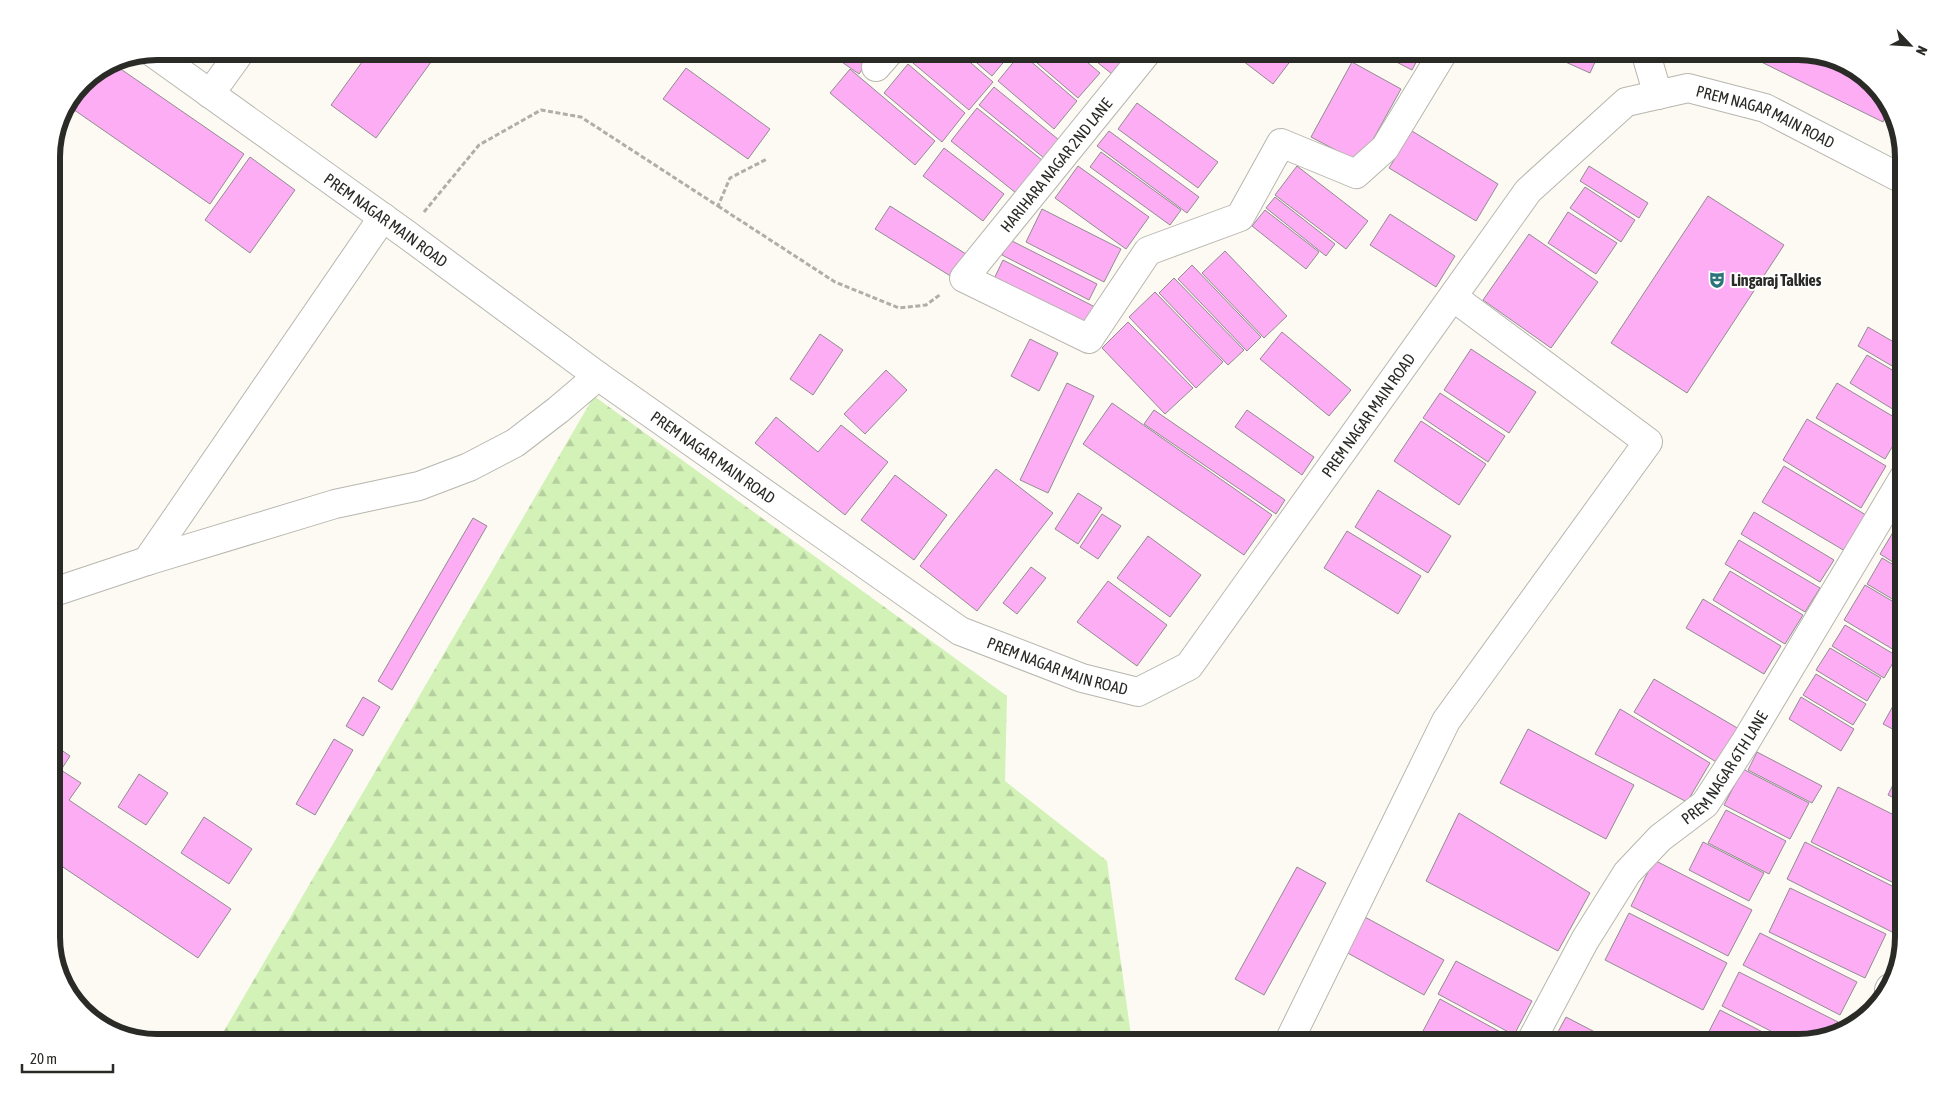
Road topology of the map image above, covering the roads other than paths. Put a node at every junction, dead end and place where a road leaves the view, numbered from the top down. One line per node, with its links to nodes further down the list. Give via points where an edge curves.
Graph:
1 (163, 60): 6 (street, PREM NAGAR MAIN ROAD)
2 (235, 60): 6 (street)
3 (1141, 60): 4 (street, HARIHARA NAGAR 2ND LANE, via 964,278 1089,340 1148,251 1240,217 1281,143 1356,174 1385,148)
4 (1439, 60)
5 (1648, 60): 7 (street)
6 (210, 94): 9 (street, PREM NAGAR MAIN ROAD)
7 (1658, 95): 8 (street, PREM NAGAR MAIN ROAD, via 1688,88 1765,108); 10 (street, PREM NAGAR MAIN ROAD, via 1626,102 1528,191)
8 (1895, 175)
9 (382, 217): 11 (street, PREM NAGAR MAIN ROAD); 13 (street)
10 (1453, 297): 11 (street, PREM NAGAR MAIN ROAD, via 1189,666 1138,692 1082,678 960,630); 15 (street, via 1648,442 1446,721)
11 (598, 376): 13 (street, via 515,444 469,467 419,486 335,504)
12 (1895, 493): 16 (street, PREM NAGAR 6TH LANE, via 1746,742 1705,804 1660,838 1627,873 1585,940)
13 (147, 561): 14 (street)
14 (60, 590)
15 (1292, 1034)
16 (1535, 1034)

